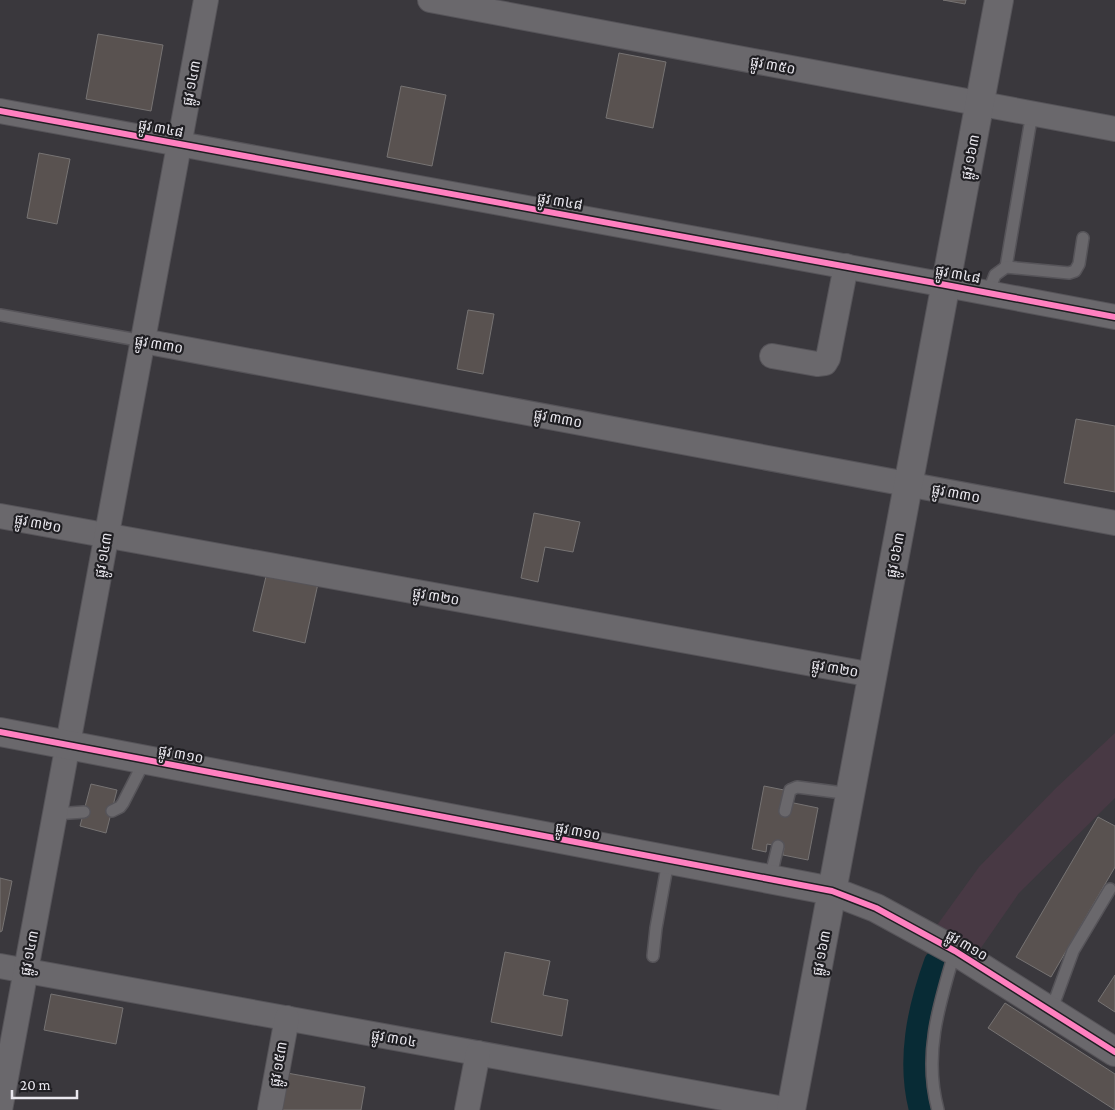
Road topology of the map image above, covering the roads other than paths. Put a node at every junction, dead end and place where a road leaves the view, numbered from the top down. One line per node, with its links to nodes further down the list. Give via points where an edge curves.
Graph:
1 (206, 0): 8 (street, ផ្លូវ ១៤៣)
2 (430, 0): 4 (street, ផ្លូវ ៣៥០)
3 (999, 0): 4 (street, ផ្លូវ ១៦៣)
4 (980, 104): 6 (street, ផ្លូវ ៣៥០); 12 (street, ផ្លូវ ១៦៣)
5 (0, 111): 8 (street, ផ្លូវ ៣៤៨)
6 (1032, 113): 7 (street, ផ្លូវ ៣៥០); 11 (lane)
7 (1115, 129)
8 (179, 144): 10 (street, ផ្លូវ ៣៤៨); 16 (street, ផ្លូវ ១៤៣)
9 (1083, 238): 11 (lane, via 1075,271)
10 (846, 266): 12 (street, ផ្លូវ ៣៤៨); 17 (street, via 825,363)
11 (1006, 267): 13 (lane, via 995,276)
12 (946, 284): 13 (street, ផ្លូវ ៣៤៨); 18 (street, ផ្លូវ ១៦៣)
13 (988, 293): 15 (street, ផ្លូវ ៣៤៨)
14 (0, 315): 16 (lane, ផ្លូវ ៣៣០)
15 (1115, 317)
16 (143, 341): 18 (street, ផ្លូវ ៣៣០); 21 (street, ផ្លូវ ១៤៣)
17 (772, 356)
18 (909, 484): 20 (street, ផ្លូវ ៣៣០); 22 (street, ផ្លូវ ១៦៣)
19 (0, 516): 21 (street, ផ្លូវ ៣២០)
20 (1115, 523)
21 (107, 536): 22 (street, ផ្លូវ ៣២០); 24 (street, ផ្លូវ ១៤៣)
22 (873, 675): 26 (street, ផ្លូវ ១៦៣)
23 (0, 732): 24 (street, ផ្លូវ ៣១០)
24 (68, 745): 25 (street, ផ្លូវ ៣១០); 30 (street, ផ្លូវ ១៤៣)
25 (144, 760): 27 (lane, via 123,803); 32 (street, ផ្លូវ ៣១០)
26 (851, 794): 28 (lane, via 797,787 790,790); 35 (street, ផ្លូវ ១៦៣)
27 (112, 811)
28 (786, 811)
29 (84, 812): 30 (lane)
30 (55, 814): 39 (street, ផ្លូវ ១៤៣)
31 (778, 846): 33 (lane)
32 (668, 860): 33 (street, ផ្លូវ ៣១០); 37 (lane)
33 (770, 880): 35 (street, ផ្លូវ ៣១០)
34 (1110, 889): 40 (lane, via 1073,951)
35 (832, 892): 36 (street, ផ្លូវ ៣១០, via 876,908); 47 (street, ផ្លូវ ១៦៣)
36 (955, 951): 40 (street, ផ្លូវ ៣១០); 48 (lane, via 932,1044)
37 (653, 956)
38 (0, 966): 39 (street, ផ្លូវ ៣០៤)
39 (26, 971): 41 (street, ផ្លូវ ៣០៤); 44 (street, ផ្លូវ ១៤៣)
40 (1051, 1012): 42 (street, ផ្លូវ ៣១០)
41 (287, 1018): 43 (street, ផ្លូវ ៣០៤); 45 (street, ផ្លូវ ១៥៣)
42 (1115, 1052)
43 (478, 1053): 46 (street); 47 (street, ផ្លូវ ៣០៤)
44 (0, 1110)
45 (270, 1110)
46 (467, 1110)
47 (790, 1110)
48 (938, 1110)

